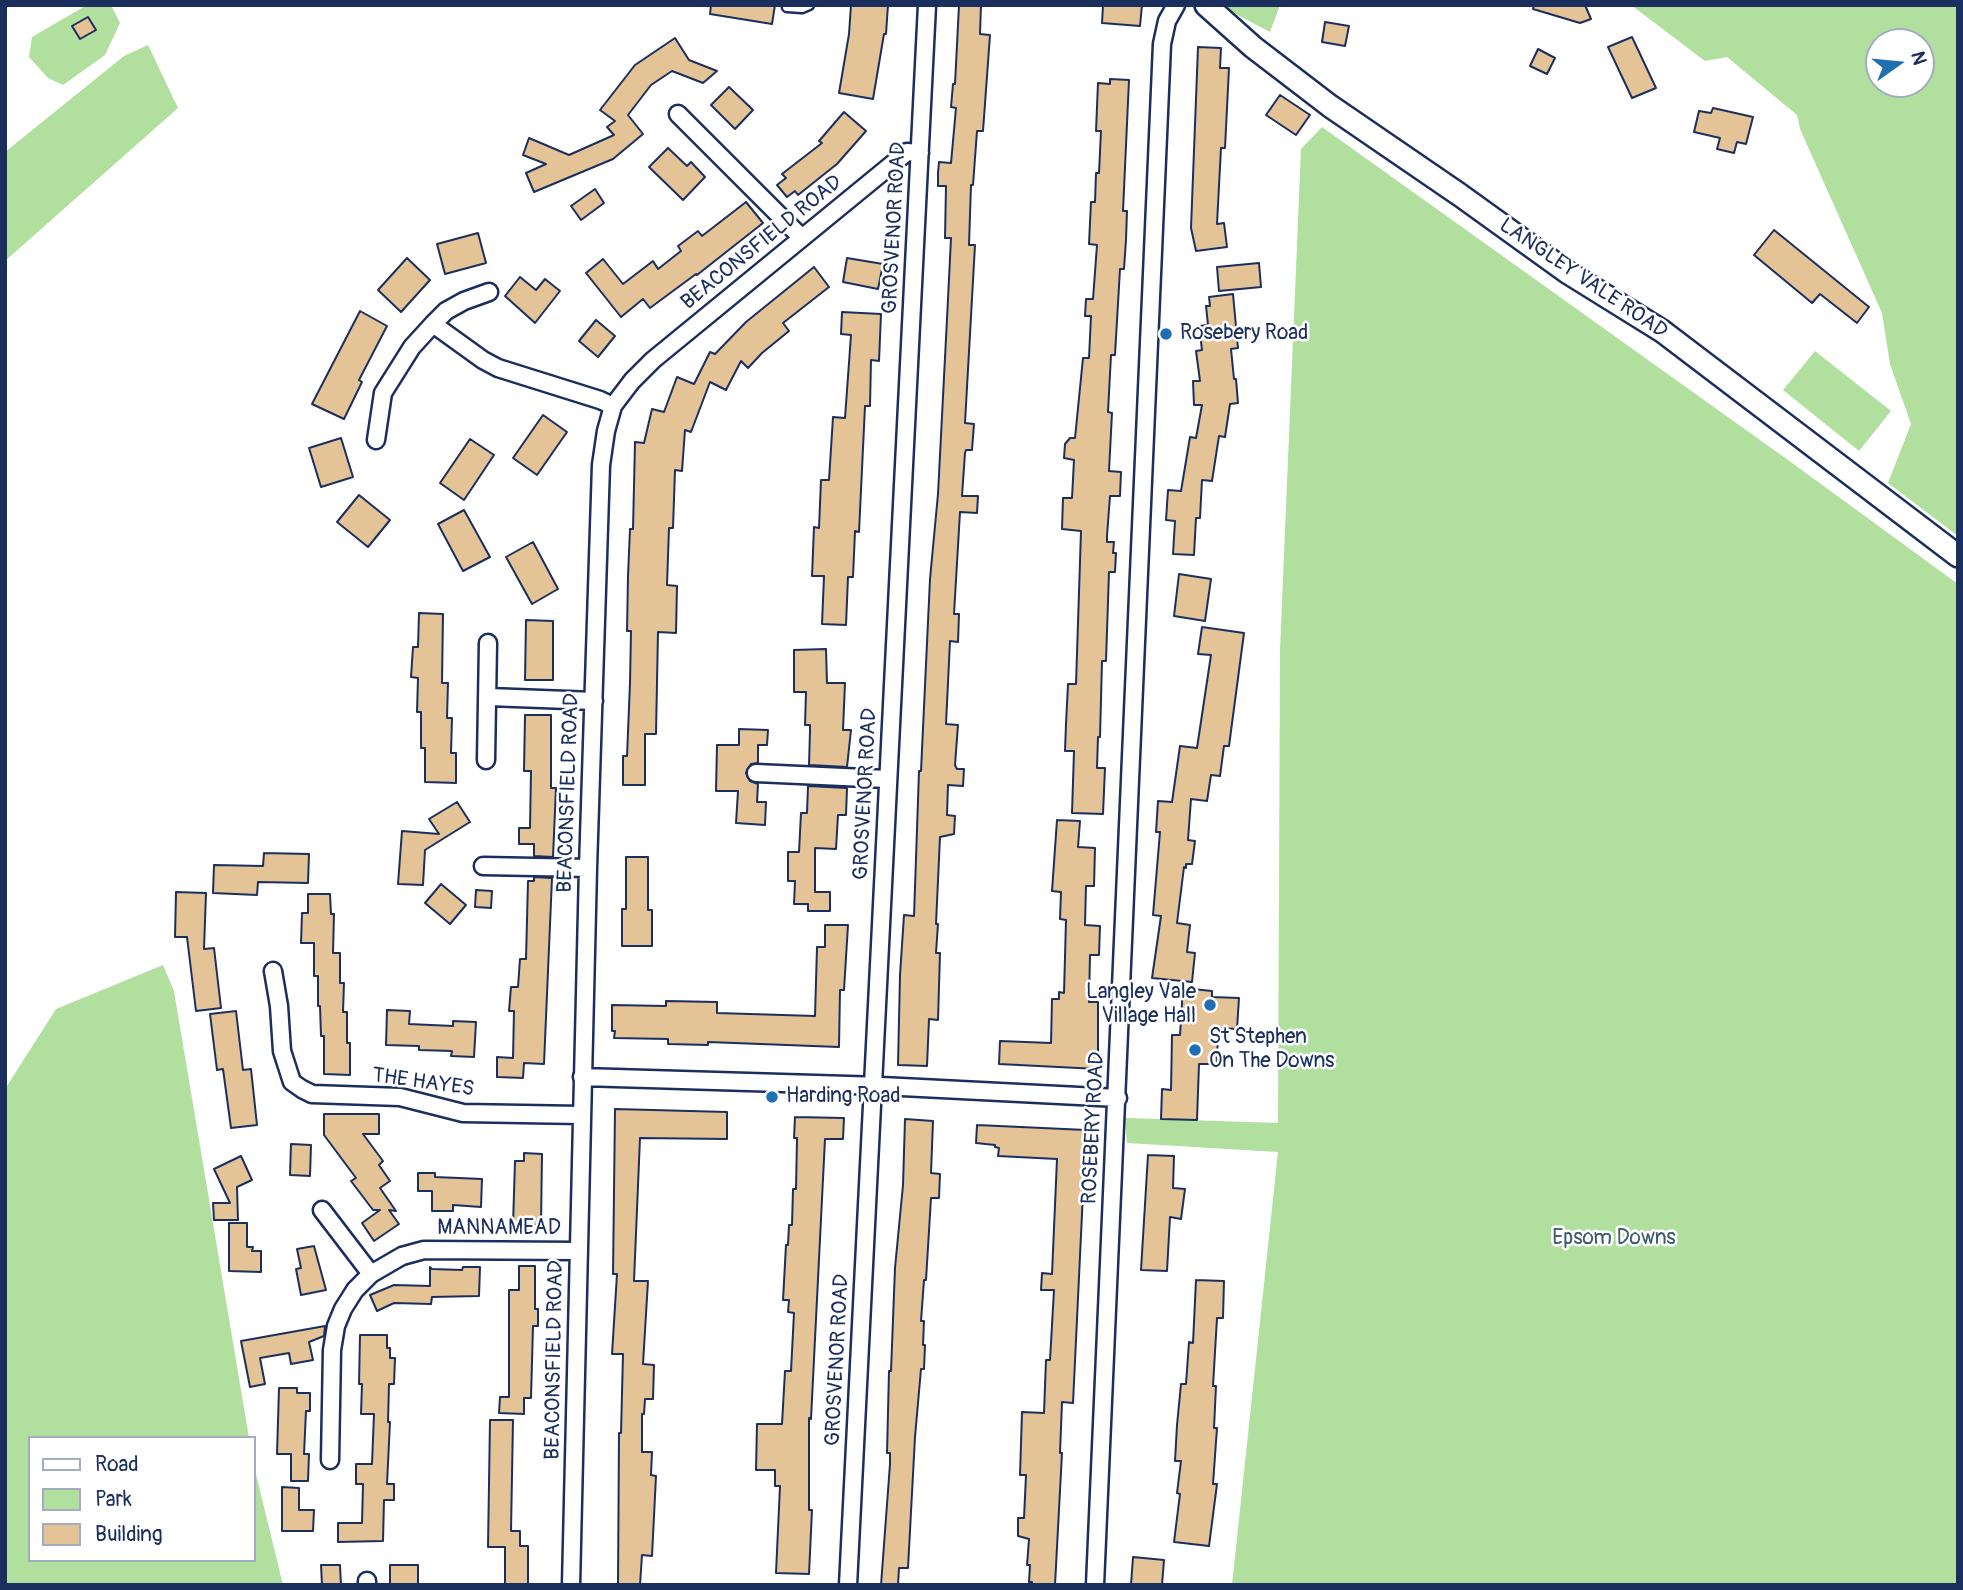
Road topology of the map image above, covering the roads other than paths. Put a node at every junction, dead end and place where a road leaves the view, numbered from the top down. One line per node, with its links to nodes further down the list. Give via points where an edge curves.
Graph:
1 (809, 5): 5 (lane)
2 (927, 5): 7 (street, GROSVENOR ROAD)
3 (1176, 5): 25 (street, ROSEBERY ROAD, via 1162,44)
4 (1206, 5): 13 (street, LANGLEY VALE ROAD, via 1330,106 1558,266 1662,331)
5 (787, 7)
6 (678, 114): 8 (street)
7 (920, 153): 8 (street, BEACONSFIELD ROAD, via 907,152); 19 (street, GROSVENOR ROAD)
8 (801, 237): 11 (street, BEACONSFIELD ROAD, via 653,360)
9 (489, 292): 10 (street, via 464,300)
10 (433, 324): 11 (street, via 498,368); 12 (street, via 412,347 383,393)
11 (612, 406): 16 (street, BEACONSFIELD ROAD, via 601,465)
12 (376, 440)
13 (1958, 556)
14 (488, 643): 15 (street)
15 (489, 697): 16 (street); 17 (street)
16 (594, 701): 21 (street, BEACONSFIELD ROAD)
17 (486, 760)
18 (757, 773): 19 (street)
19 (887, 779): 24 (street, GROSVENOR ROAD)
20 (483, 866): 21 (street)
21 (588, 868): 23 (street, BEACONSFIELD ROAD)
22 (273, 971): 26 (street, THE HAYES, via 284,1059 292,1082 312,1094 400,1097 463,1113)
23 (582, 1076): 24 (street); 26 (street, BEACONSFIELD ROAD)
24 (873, 1087): 25 (street); 32 (street, GROSVENOR ROAD)
25 (1118, 1098): 33 (street, ROSEBERY ROAD)
26 (581, 1115): 28 (street, BEACONSFIELD ROAD)
27 (322, 1210): 29 (street)
28 (578, 1251): 29 (street, MANNAMEAD, via 424,1250 402,1256); 31 (street, BEACONSFIELD ROAD)
29 (371, 1274): 30 (street, MANNAMEAD, via 355,1290 336,1326)
30 (330, 1460)
31 (571, 1585)
32 (848, 1585)
33 (1095, 1585)

